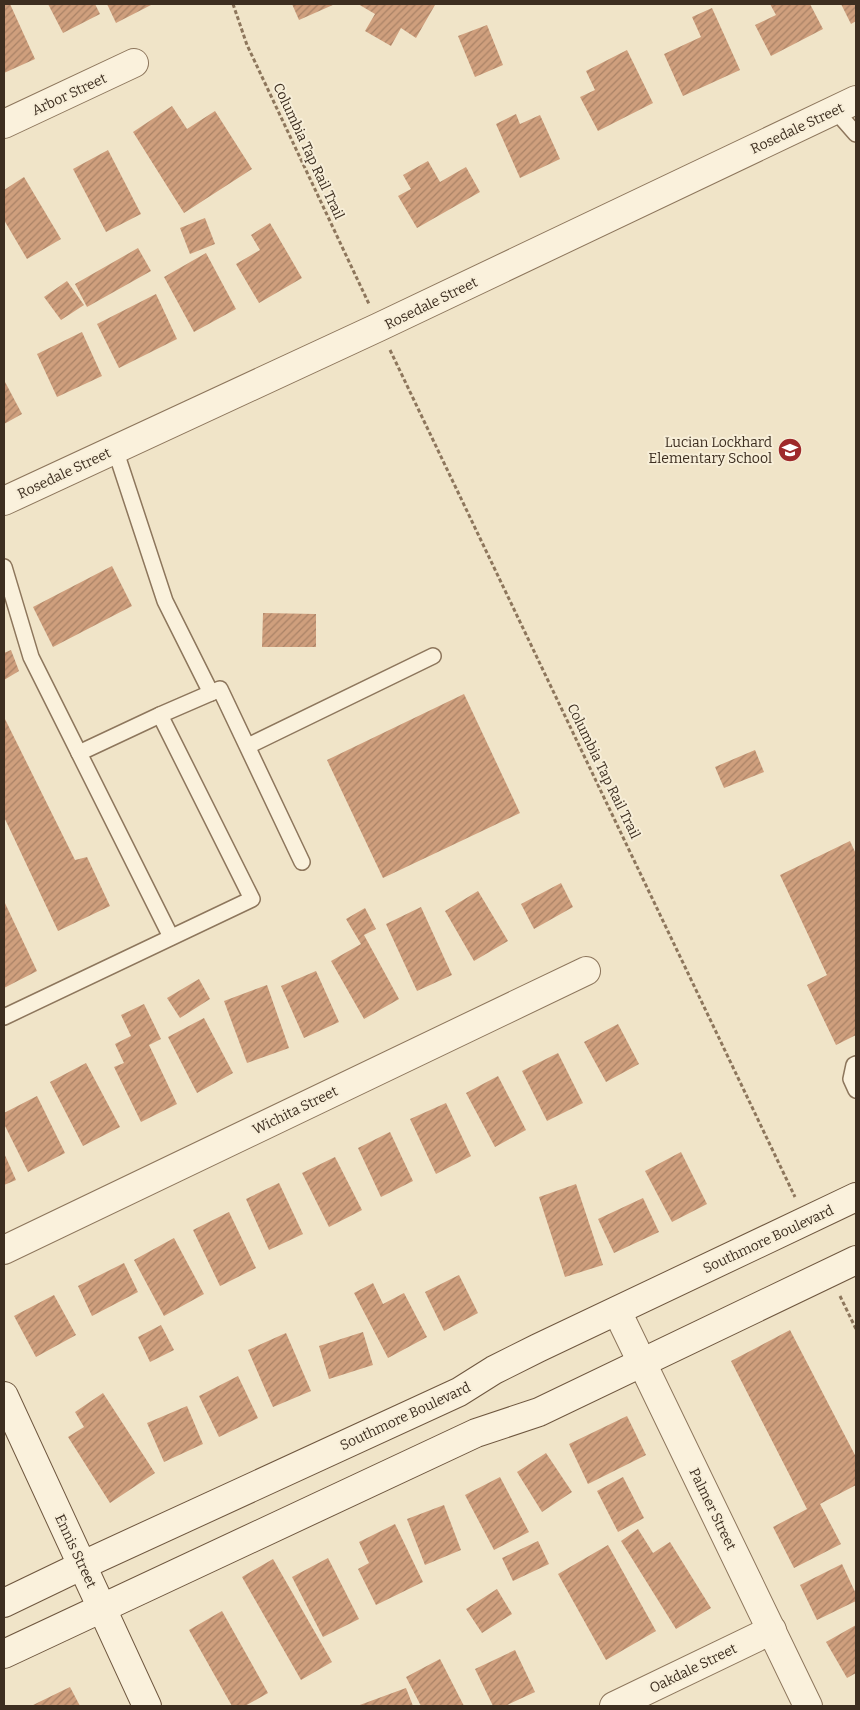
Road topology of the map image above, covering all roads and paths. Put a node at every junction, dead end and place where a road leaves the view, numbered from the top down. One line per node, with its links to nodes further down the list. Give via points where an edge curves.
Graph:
1 (233, 4): 6 (path, Columbia Tap Rail Trail, via 247,46)
2 (134, 63): 4 (street, Arbor Street)
3 (846, 105): 5 (lane); 8 (street, Rosedale Street)
4 (4, 124)
5 (856, 134)
6 (370, 306)
7 (388, 345): 23 (path, Columbia Tap Rail Trail)
8 (115, 449): 9 (street, Rosedale Street); 12 (lane, via 165,601)
9 (4, 501)
10 (4, 567): 15 (lane, via 31,658)
11 (434, 656): 14 (lane)
12 (211, 693): 13 (lane); 14 (lane, via 220,689)
13 (160, 715): 15 (lane); 17 (lane, via 252,899)
14 (248, 746): 16 (lane)
15 (79, 753): 17 (lane)
16 (302, 862)
17 (171, 937): 19 (lane)
18 (586, 971): 24 (street, Wichita Street)
19 (4, 1017)
20 (856, 1064): 21 (lane, via 851,1079)
21 (856, 1090)
22 (856, 1197): 27 (street, Southmore Boulevard)
23 (795, 1198)
24 (4, 1250)
25 (856, 1260): 29 (street)
26 (839, 1294): 28 (path)
27 (617, 1311): 29 (street, Palmer Street); 31 (street, Southmore Boulevard, via 494,1370 459,1392)
28 (856, 1330)
29 (642, 1362): 33 (street, via 539,1412 476,1433); 34 (street, Palmer Street)
30 (4, 1396): 31 (street, Ennis Street)
31 (82, 1565): 32 (street, Southmore Boulevard); 33 (street, Ennis Street)
32 (4, 1603)
33 (102, 1609): 35 (street); 36 (street, Ennis Street)
34 (772, 1630): 37 (street, Oakdale Street); 38 (street, Palmer Street)
35 (4, 1654)
36 (147, 1706)
37 (614, 1706)
38 (808, 1706)

